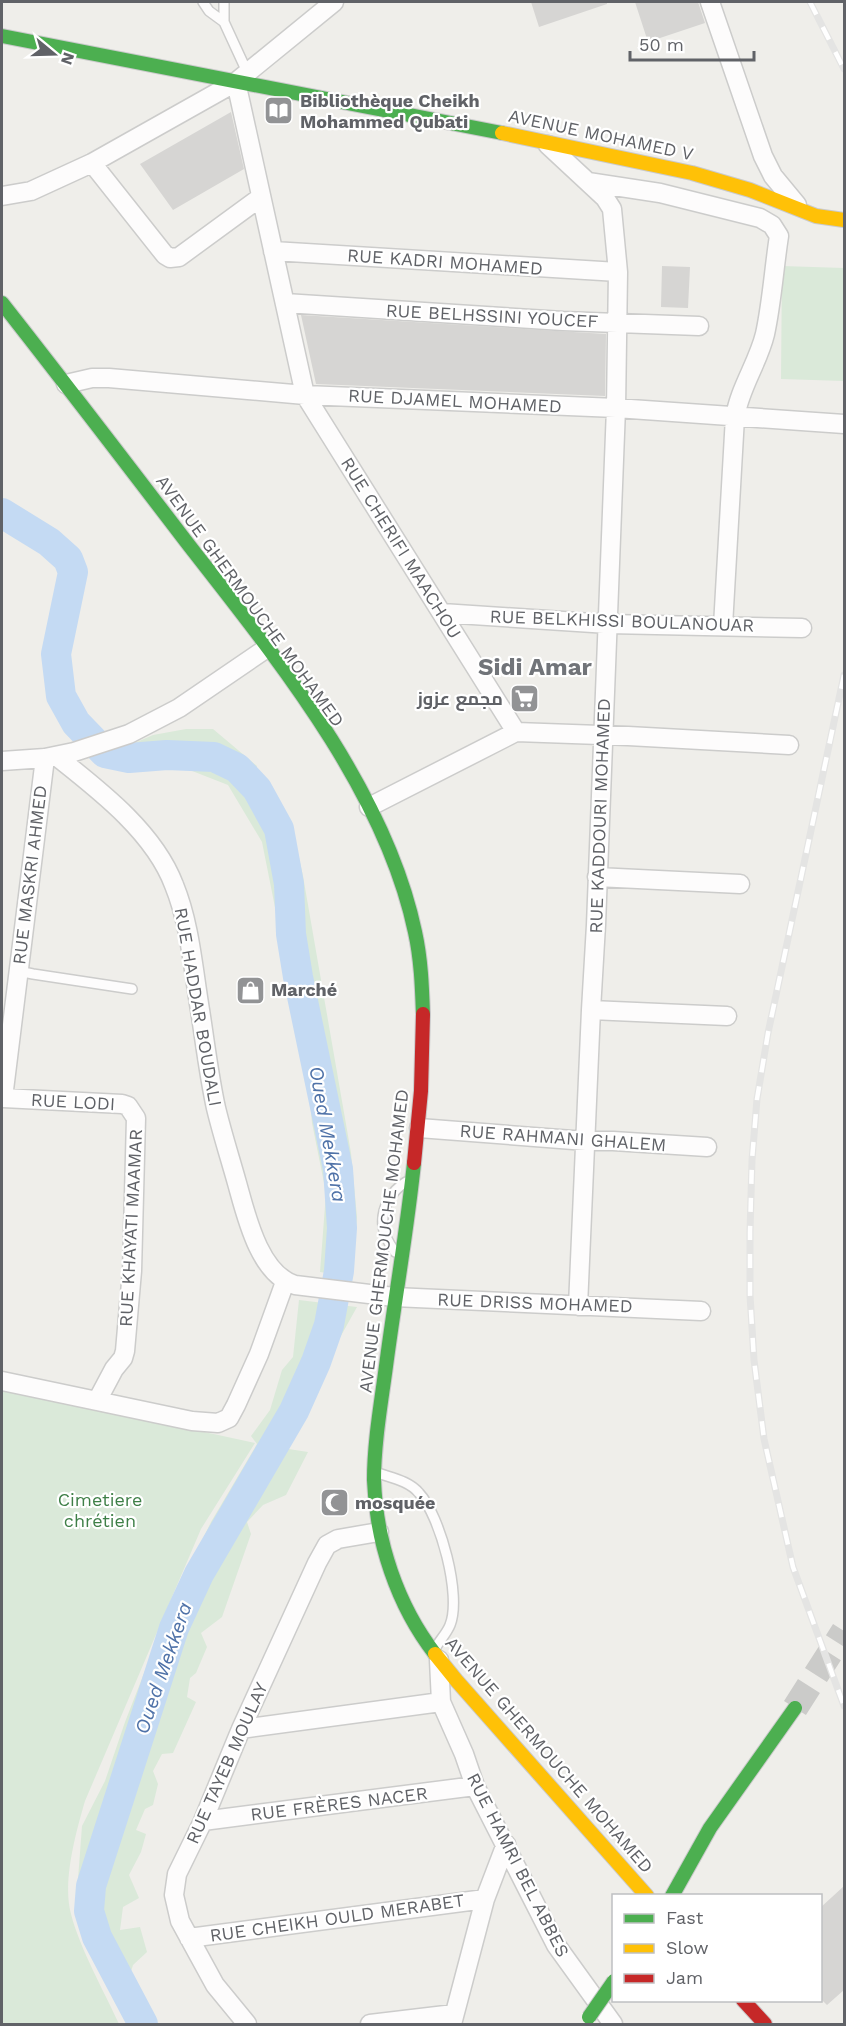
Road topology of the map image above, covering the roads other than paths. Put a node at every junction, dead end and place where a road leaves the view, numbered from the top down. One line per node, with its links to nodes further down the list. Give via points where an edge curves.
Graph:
1 (203, 2): 5 (lane)
2 (224, 2): 5 (lane)
3 (334, 2): 7 (street)
4 (710, 2): 13 (street, via 763,156 773,176)
5 (225, 22): 7 (lane)
6 (2, 36): 7 (main road, AVENUE MOHAMED V)
7 (242, 78): 8 (main road, AVENUE MOHAMED V); 9 (street); 12 (street, RUE CHERIFI MAACHOU)
8 (543, 140): 10 (street, RUE KADDOURI MOHAMED); 13 (main road, AVENUE MOHAMED V, via 686,171)
9 (92, 163): 11 (street, via 31,191); 12 (street, via 170,258 179,257)
10 (588, 182): 16 (street, RUE KADDOURI MOHAMED, via 612,209); 24 (street, via 660,193 760,218 772,225 779,236 765,334)
11 (2, 196)
12 (261, 197): 15 (street, RUE CHERIFI MAACHOU)
13 (801, 210): 14 (main road, AVENUE MOHAMED V)
14 (840, 221)
15 (273, 251): 16 (street, RUE KADRI MOHAMED); 18 (street, RUE CHERIFI MAACHOU)
16 (618, 273): 19 (street, RUE KADDOURI MOHAMED)
17 (2, 303): 21 (main road, AVENUE GHERMOUCHE MOHAMED)
18 (285, 303): 19 (street, RUE BELHSSINI YOUCEF); 22 (street, RUE CHERIFI MAACHOU)
19 (618, 323): 20 (street, RUE BELHSSINI YOUCEF); 23 (street, RUE KADDOURI MOHAMED)
20 (699, 326)
21 (66, 384): 22 (street, RUE DJAMEL MOHAMED, via 109,378); 30 (main road, AVENUE GHERMOUCHE MOHAMED)
22 (305, 394): 23 (street, RUE DJAMEL MOHAMED); 26 (street, RUE CHERIFI MAACHOU)
23 (616, 408): 24 (street, RUE DJAMEL MOHAMED); 27 (street, RUE KADDOURI MOHAMED)
24 (735, 417): 25 (street, RUE DJAMEL MOHAMED); 28 (street)
25 (844, 424)
26 (442, 613): 27 (street, RUE BELKHISSI BOULANOUAR); 31 (street, RUE CHERIFI MAACHOU)
27 (608, 624): 28 (street, RUE BELKHISSI BOULANOUAR); 32 (street, RUE KADDOURI MOHAMED)
28 (723, 626): 29 (street, RUE BELKHISSI BOULANOUAR)
29 (802, 628)
30 (267, 648): 34 (street, via 179,708 129,734); 36 (main road, AVENUE GHERMOUCHE MOHAMED, via 317,717)
31 (516, 732): 32 (street); 36 (street)
32 (603, 735): 33 (street); 37 (street, RUE KADDOURI MOHAMED)
33 (789, 745)
34 (58, 755): 35 (street); 39 (street, RUE MASKRI AHMED); 50 (street, RUE HADDAR BOUDALI, via 158,852 174,885 186,925 216,1107 247,1219 265,1259 277,1276)
35 (2, 761)
36 (369, 807): 45 (main road, AVENUE GHERMOUCHE MOHAMED, via 390,852 408,907 420,966 423,1022)
37 (597, 877): 38 (street); 41 (street, RUE KADDOURI MOHAMED)
38 (740, 884)
39 (10, 970): 40 (lane); 43 (street, RUE MASKRI AHMED)
40 (132, 989)
41 (591, 1010): 42 (street); 46 (street, RUE KADDOURI MOHAMED)
42 (727, 1016)
43 (3, 1098): 44 (street, RUE LODI, via 122,1104)
44 (136, 1118): 55 (street, RUE KHAYATI MAAMAR, via 132,1271 124,1351)
45 (419, 1128): 46 (street, RUE RAHMANI GHALEM); 48 (main road, AVENUE GHERMOUCHE MOHAMED)
46 (586, 1141): 47 (street, RUE RAHMANI GHALEM); 52 (street, RUE KADDOURI MOHAMED)
47 (707, 1147)
48 (413, 1178): 49 (main road, AVENUE GHERMOUCHE MOHAMED); 49 (lane, via 389,1197 382,1226)
49 (400, 1261): 51 (main road, AVENUE GHERMOUCHE MOHAMED)
50 (290, 1284): 51 (street, RUE DRISS MOHAMED); 55 (street, via 229,1418 218,1423 192,1421)
51 (394, 1297): 52 (street, RUE DRISS MOHAMED); 56 (main road, AVENUE GHERMOUCHE MOHAMED)
52 (578, 1306): 53 (street, RUE DRISS MOHAMED)
53 (702, 1311)
54 (2, 1381): 55 (street)
55 (97, 1401)
56 (375, 1472): 57 (main road, AVENUE GHERMOUCHE MOHAMED); 58 (lane, via 409,1484 424,1499 434,1520 453,1580 450,1625)
57 (379, 1532): 58 (main road, AVENUE GHERMOUCHE MOHAMED, via 411,1617); 61 (street, RUE TAYEB MOULAY, via 338,1539 327,1545)
58 (436, 1655): 59 (street, RUE HAMRI BEL ABBES); 65 (main road, AVENUE GHERMOUCHE MOHAMED)
59 (441, 1702): 61 (street); 62 (street, RUE HAMRI BEL ABBES)
60 (795, 1708): 66 (main road, via 711,1828)
61 (241, 1729): 63 (street, RUE TAYEB MOULAY)
62 (476, 1786): 63 (street, RUE FRÈRES NACER); 64 (street, RUE HAMRI BEL ABBES)
63 (203, 1821): 68 (street, RUE TAYEB MOULAY, via 177,1874 174,1895)
64 (506, 1844): 67 (street); 75 (street, RUE HAMRI BEL ABBES, via 556,1945)
65 (645, 1894)
66 (673, 1894)
67 (485, 1899): 68 (street, RUE CHEIKH OULD MERABET); 71 (street)
68 (189, 1938): 73 (street, RUE TAYEB MOULAY, via 215,1985)
69 (612, 1984): 72 (main road, bridge)
70 (744, 2002): 76 (main road)
71 (453, 2019): 74 (street)
72 (586, 2021)
73 (247, 2025)
74 (370, 2025)
75 (613, 2025)
76 (765, 2025)

